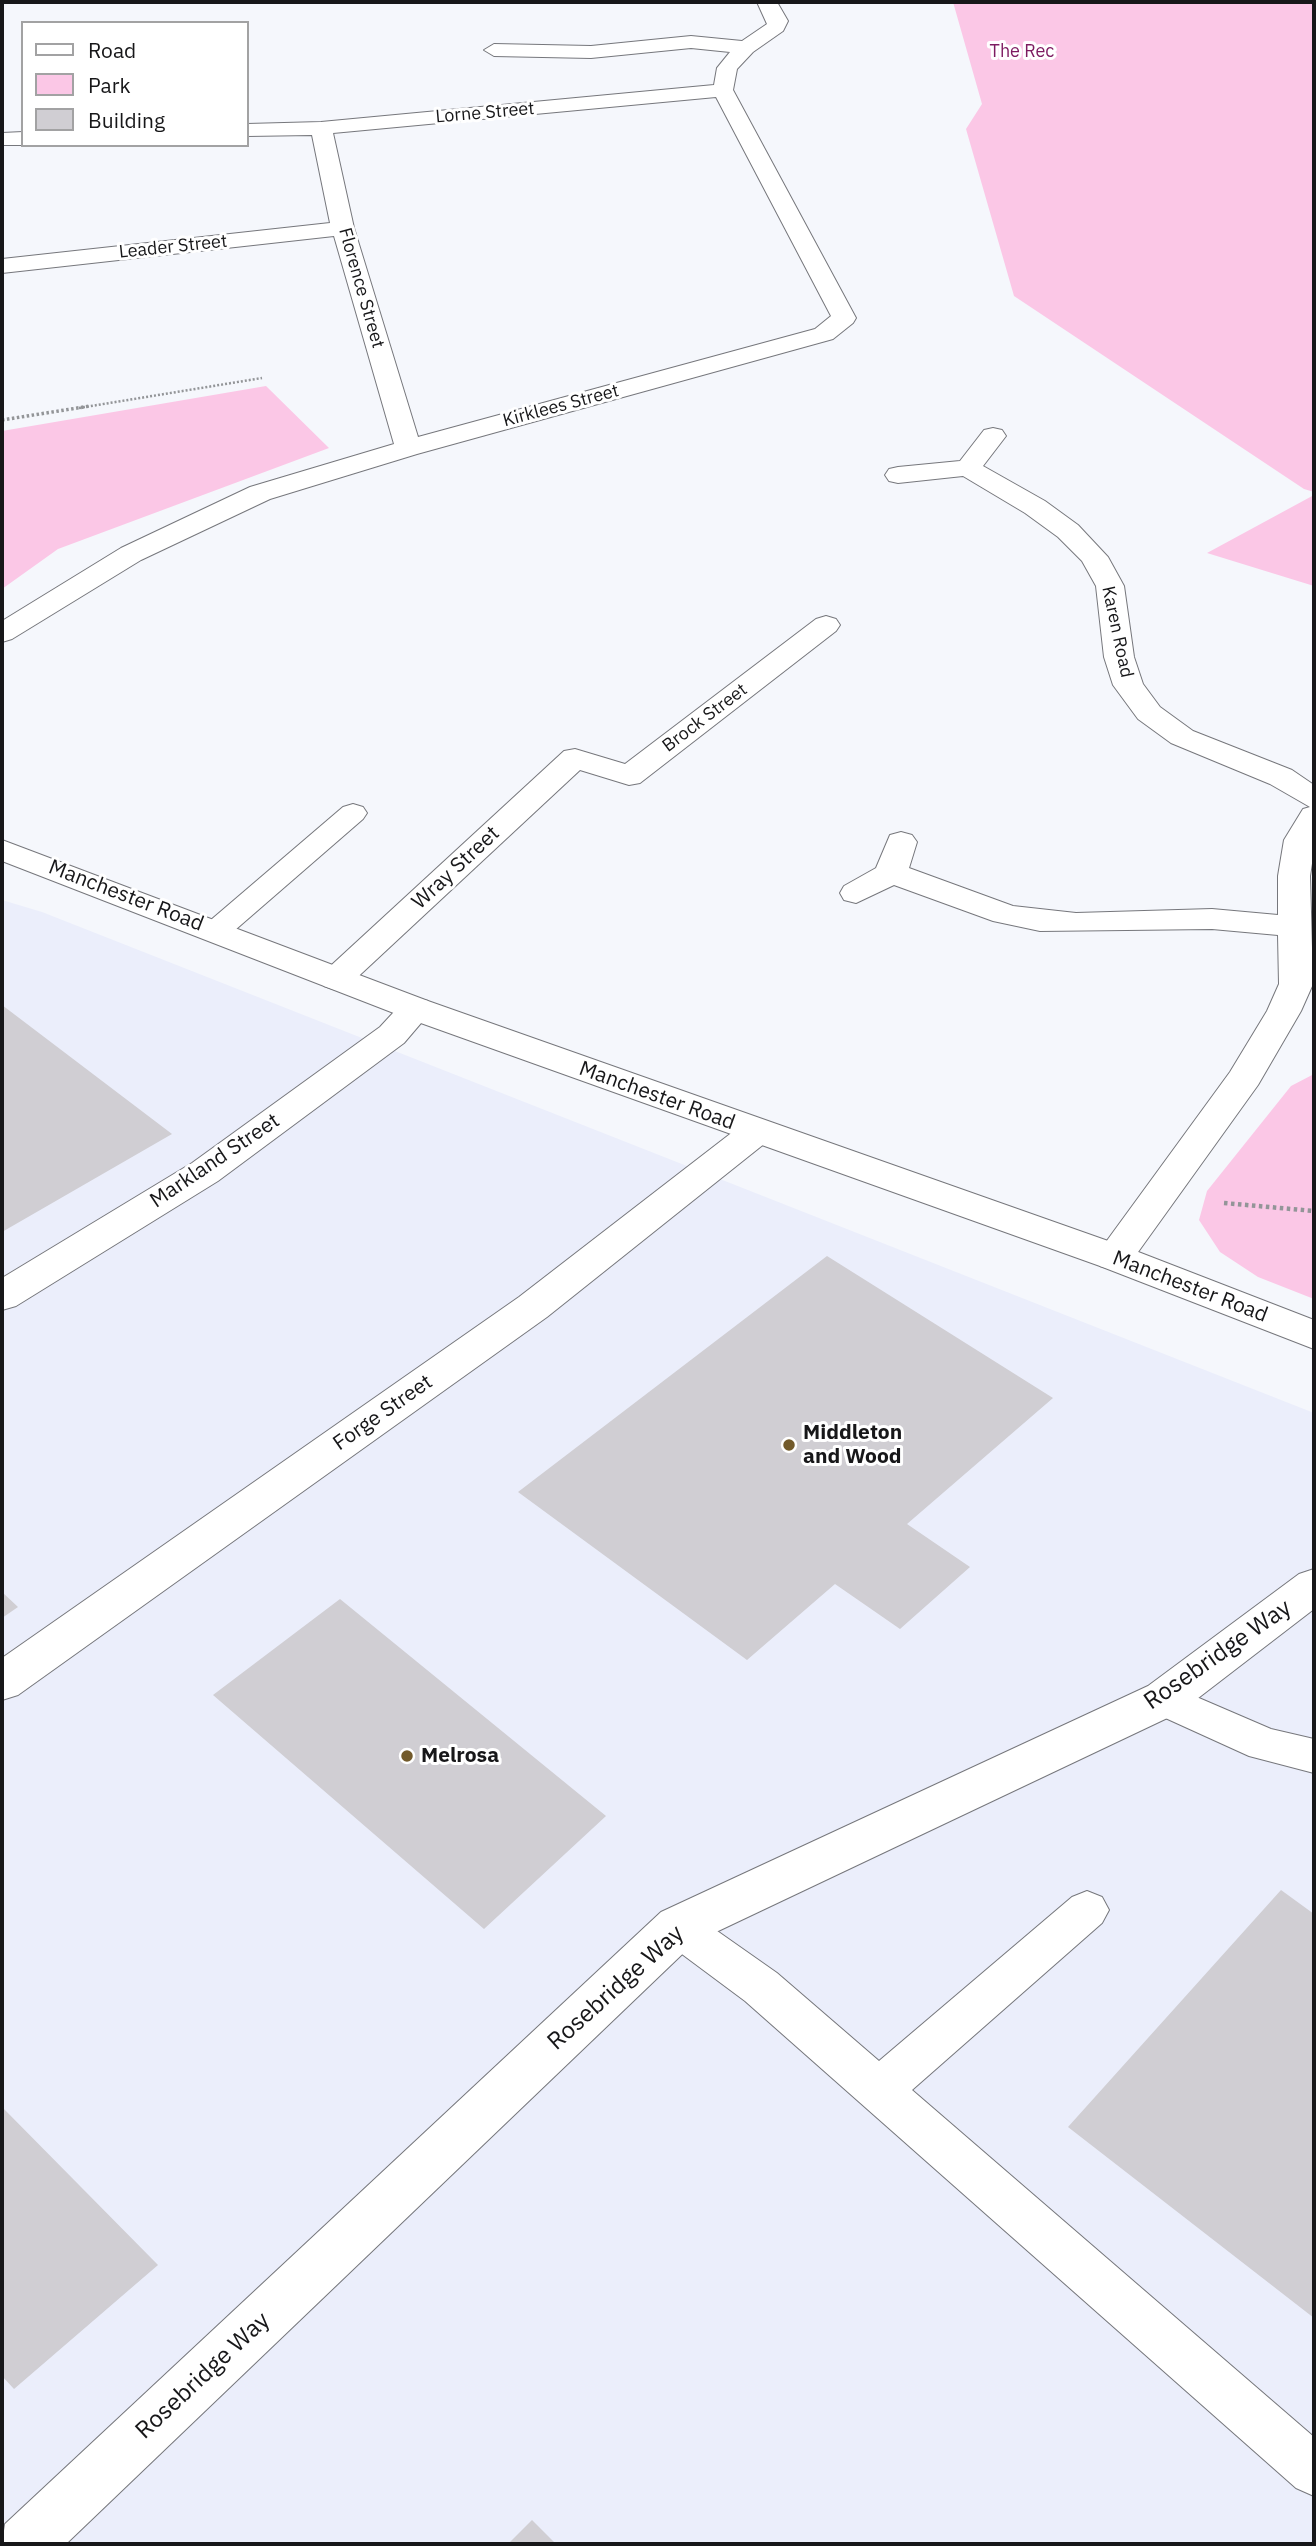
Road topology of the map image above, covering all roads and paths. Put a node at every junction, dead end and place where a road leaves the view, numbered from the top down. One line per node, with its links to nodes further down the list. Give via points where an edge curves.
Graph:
1 (767, 2): 2 (main road, via 778,21 776,27)
2 (746, 48): 3 (main road, via 691,41 591,52); 4 (main road, via 727,68)
3 (495, 50)
4 (723, 90): 5 (main road, Lorne Street); 14 (main road, Kirklees Street, via 845,318 824,334)
5 (321, 128): 6 (main road, Lorne Street); 9 (main road, Florence Street)
6 (248, 130)
7 (21, 138): 8 (main road)
8 (2, 139)
9 (344, 228): 10 (main road, Leader Street); 14 (main road, Florence Street)
10 (2, 266)
11 (262, 378): 12 (path)
12 (2, 420)
13 (993, 436): 15 (main road)
14 (408, 447): 18 (main road, Kirklees Street, via 260,493 131,554)
15 (968, 468): 16 (main road); 20 (main road, Karen Road, via 1035,507 1094,557 1110,586 1119,657 1128,685 1149,713 1182,737 1281,777)
16 (898, 475)
17 (826, 625): 19 (main road, Brock Street, via 629,776)
18 (2, 633)
19 (575, 758): 29 (main road, Wray Street)
20 (1314, 799)
21 (353, 813): 28 (lane)
22 (1314, 816): 27 (main road, via 1300,840 1294,876)
23 (2, 850): 25 (main road, Manchester Road)
24 (2, 861): 25 (main road)
25 (50, 866): 28 (main road, Manchester Road)
26 (856, 893): 27 (main road, via 896,858 1005,914 1040,921 1212,919)
27 (1295, 927): 31 (main road)
28 (216, 931): 29 (main road, Manchester Road)
29 (336, 979): 30 (main road, Manchester Road)
30 (416, 1009): 32 (main road, Manchester Road); 36 (main road, Markland Street, via 393,1035 205,1172)
31 (1299, 1016): 33 (main road, via 1245,1077)
32 (756, 1132): 35 (main road, Manchester Road); 39 (main road, Forge Street, via 533,1307)
33 (1157, 1197): 34 (path); 35 (main road)
34 (1314, 1211)
35 (1114, 1258): 37 (main road, Manchester Road)
36 (2, 1296)
37 (1314, 1335)
38 (1314, 1586): 40 (main road, Rosebridge Way)
39 (2, 1682)
40 (1164, 1699): 41 (lane, via 1264,1744); 43 (main road, Rosebridge Way)
41 (1314, 1756)
42 (1087, 1910): 44 (lane)
43 (678, 1927): 44 (lane, via 761,1987); 46 (main road, Rosebridge Way)
44 (878, 2090): 45 (lane)
45 (1314, 2470)
46 (25, 2544)

